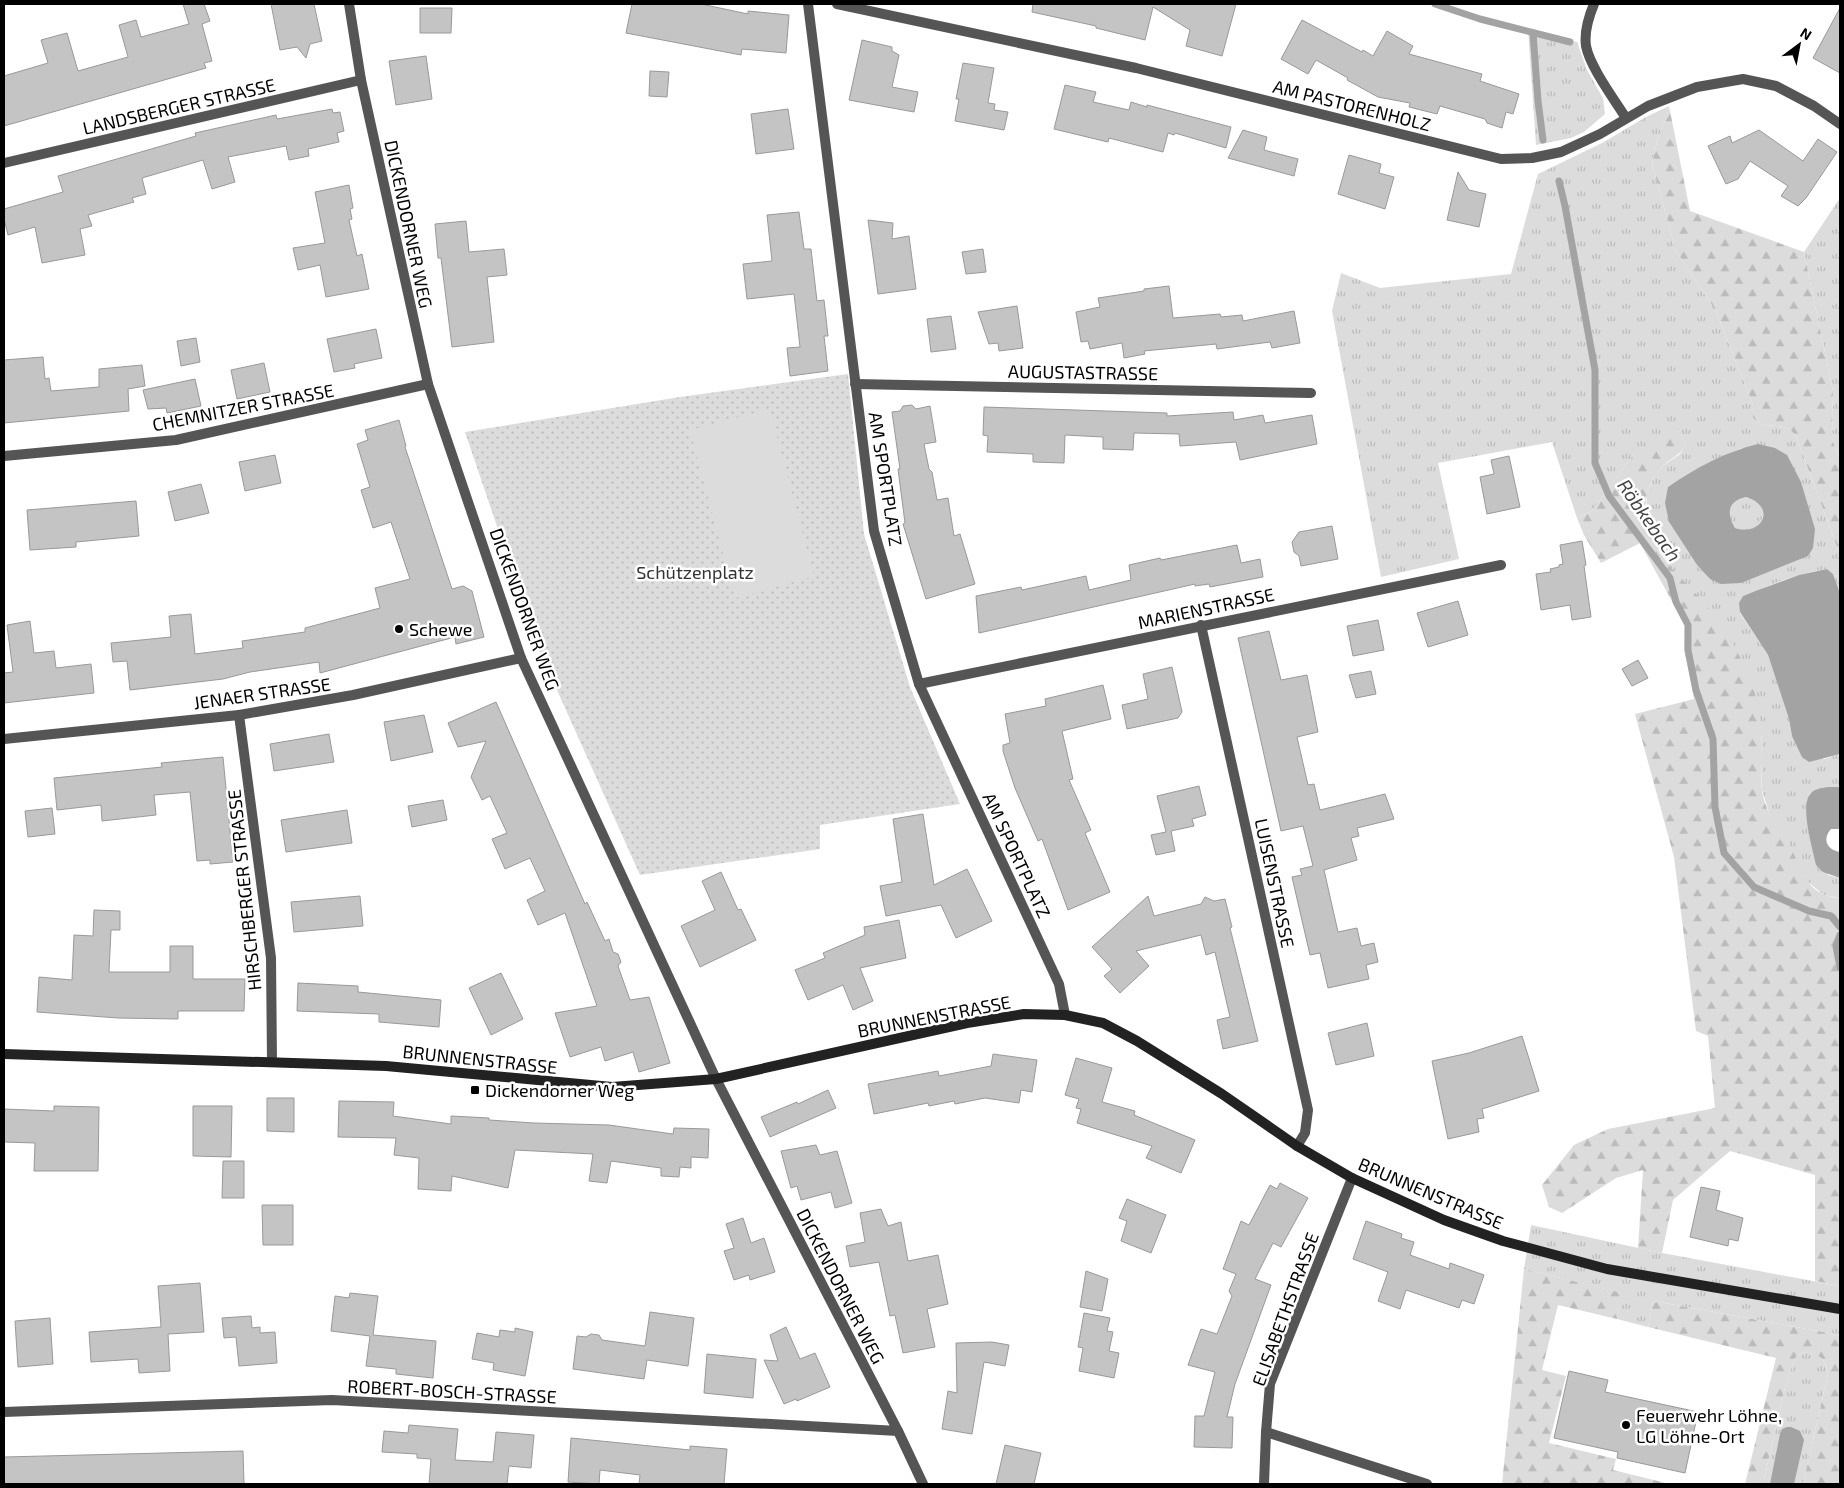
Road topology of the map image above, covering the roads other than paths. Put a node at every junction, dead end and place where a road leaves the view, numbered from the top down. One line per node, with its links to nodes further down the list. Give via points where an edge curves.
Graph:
1 (349, 4): 5 (street, DICKENDORNER WEG)
2 (808, 4): 10 (street, AM SPORTPLATZ)
3 (838, 4): 6 (street, AM PASTORENHOLZ, via 1136,68 1501,159 1532,158 1561,152)
4 (1594, 4): 6 (street, via 1586,45 1592,63)
5 (361, 80): 8 (street, LANDSBERGER STRASSE); 9 (street, DICKENDORNER WEG)
6 (1626, 118): 7 (street, AM PASTORENHOLZ, via 1697,87 1743,79 1776,86)
7 (1840, 124)
8 (4, 163)
9 (428, 384): 12 (street, CHEMNITZER STRASSE, via 176,440); 15 (street, DICKENDORNER WEG)
10 (855, 384): 11 (street, AUGUSTASTRASSE); 16 (street, AM SPORTPLATZ, via 874,531)
11 (1311, 393)
12 (4, 456)
13 (1500, 565): 14 (street, MARIENSTRASSE)
14 (1201, 625): 16 (street, MARIENSTRASSE); 23 (street, LUISENSTRASSE, via 1308,1110 1305,1133)
15 (521, 658): 17 (street, JENAER STRASSE, via 353,696); 22 (street, DICKENDORNER WEG)
16 (919, 684): 19 (street, AM SPORTPLATZ, via 1059,984)
17 (239, 715): 18 (street, JENAER STRASSE); 21 (street, HIRSCHBERGER STRASSE, via 271,958)
18 (4, 739)
19 (1065, 1015): 22 (street, BRUNNENSTRASSE, via 1024,1014 966,1023); 23 (street, BRUNNENSTRASSE, via 1103,1023 1136,1040)
20 (4, 1054): 21 (street, BRUNNENSTRASSE)
21 (272, 1062): 22 (street, BRUNNENSTRASSE, via 386,1066 612,1087)
22 (716, 1079): 27 (street, DICKENDORNER WEG)
23 (1297, 1146): 24 (street, BRUNNENSTRASSE)
24 (1352, 1178): 25 (street, BRUNNENSTRASSE, via 1444,1220 1607,1269); 28 (street, ELISABETHSTRASSE, via 1270,1384)
25 (1840, 1309)
26 (4, 1412): 27 (street, ROBERT-BOSCH-STRASSE, via 332,1400)
27 (898, 1431): 29 (street, DICKENDORNER WEG)
28 (1266, 1432): 30 (street, ELISABETHSTRASSE); 31 (street)
29 (923, 1484)
30 (1264, 1484)
31 (1428, 1484)

